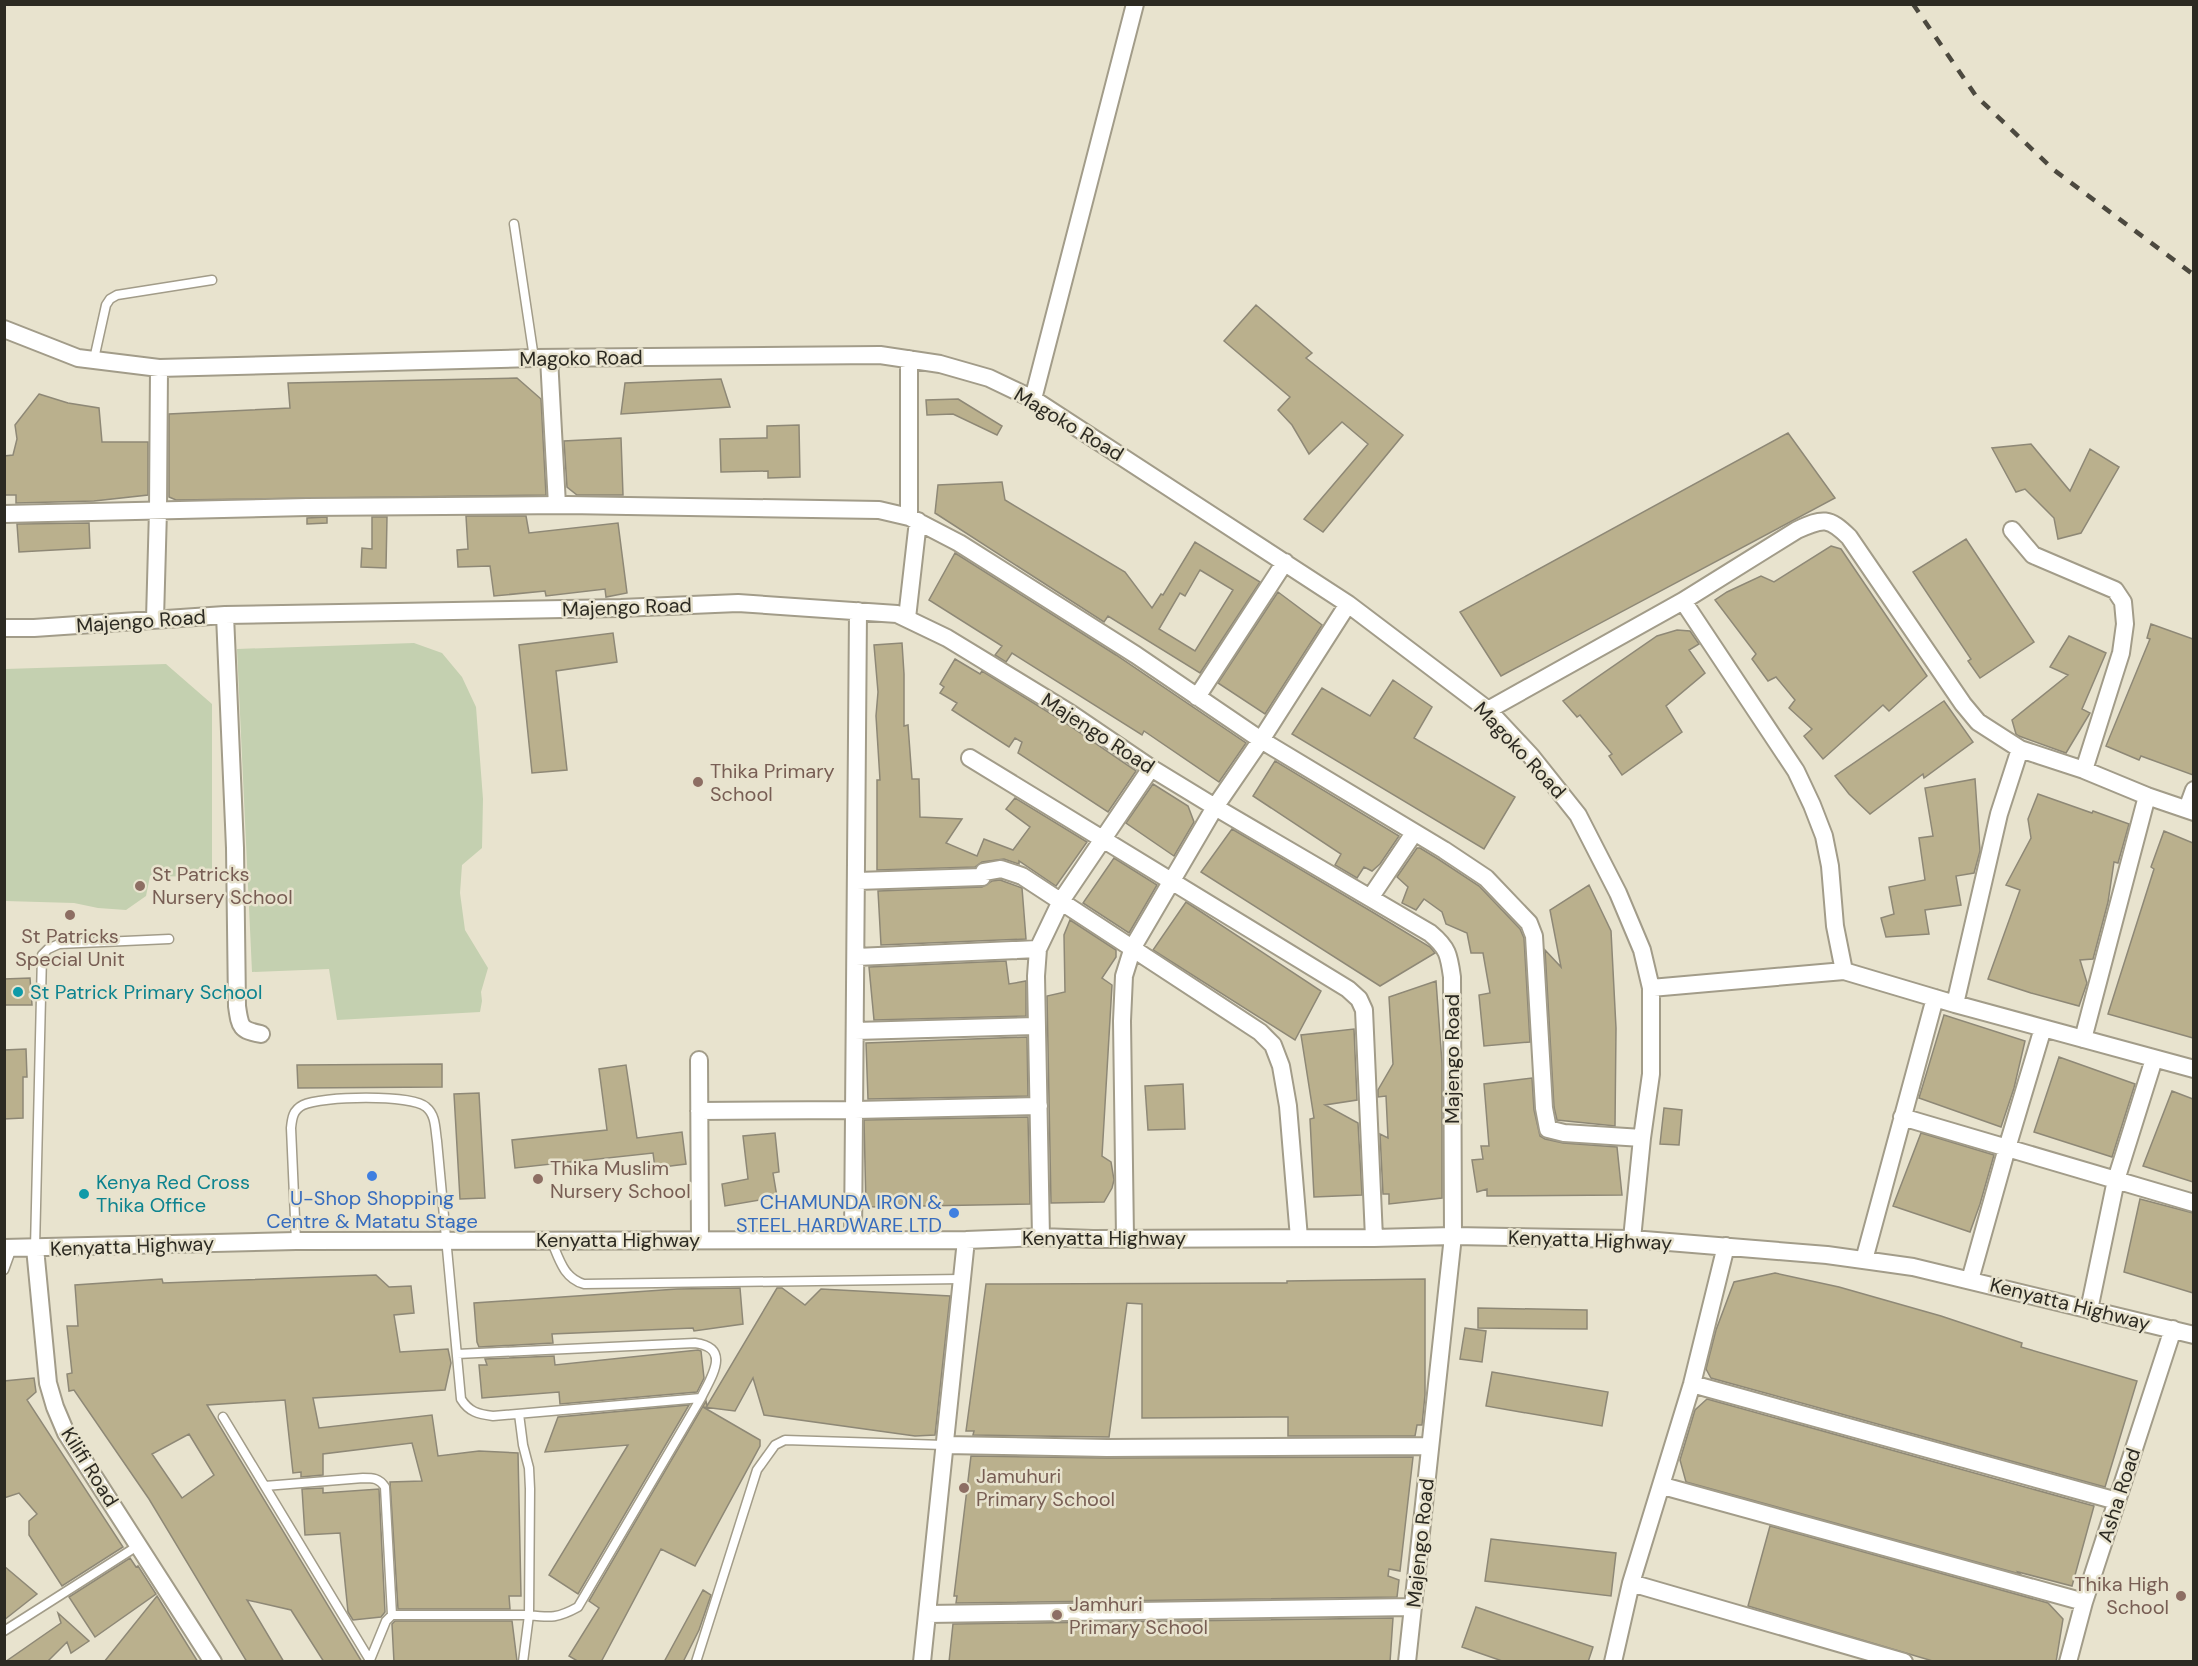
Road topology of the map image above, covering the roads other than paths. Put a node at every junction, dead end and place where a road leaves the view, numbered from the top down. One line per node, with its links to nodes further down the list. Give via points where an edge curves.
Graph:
1 (1135, 4): 9 (street)
2 (514, 224): 5 (lane)
3 (212, 280): 6 (lane, via 110,299)
4 (4, 330): 6 (street, Magoko Road, via 78,358)
5 (542, 358): 7 (street, Magoko Road, via 880,355); 8 (street, Magoko Road); 10 (street)
6 (94, 359): 8 (street, Magoko Road)
7 (909, 359): 9 (street, Magoko Road, via 989,378); 13 (street)
8 (159, 368): 11 (street)
9 (1033, 399): 15 (street, Magoko Road)
10 (557, 505): 11 (street); 13 (street, via 879,510)
11 (158, 510): 12 (street); 21 (street)
12 (4, 514)
13 (913, 519): 20 (street); 23 (street, via 1010,574)
14 (2012, 530): 29 (street, via 2032,555 2115,590 2123,602 2125,624 2118,667)
15 (1285, 562): 17 (street, Magoko Road); 23 (street)
16 (1683, 601): 24 (street); 26 (street, via 1797,530 1816,521 1829,521 1850,537 1978,722); 44 (street, via 1796,771 1812,805 1826,846)
17 (1348, 604): 24 (street, Magoko Road); 25 (street)
18 (858, 611): 19 (street, Majengo Road, via 738,603); 20 (street, Majengo Road); 36 (street)
19 (225, 615): 21 (street, Majengo Road); 51 (street, via 236,848 237,1006 241,1026)
20 (907, 618): 28 (street, Majengo Road, via 1070,713)
21 (155, 619): 22 (street, Majengo Road)
22 (4, 628)
23 (1197, 697): 25 (street)
24 (1488, 710): 45 (street, Magoko Road, via 1578,815 1622,902 1642,950)
25 (1261, 740): 32 (street); 34 (street)
26 (2020, 749): 29 (street); 47 (street, via 1999,814)
27 (970, 758): 35 (street)
28 (1151, 768): 32 (street, Majengo Road); 35 (street)
29 (2084, 770): 31 (street)
30 (2193, 790): 33 (street)
31 (2147, 796): 33 (street); 52 (street)
32 (1215, 807): 37 (street); 38 (street, Majengo Road)
33 (2190, 811)
34 (1414, 833): 38 (street); 60 (street, via 1486,878 1528,923 1534,936 1548,1129)
35 (1103, 838): 37 (street); 39 (street)
36 (857, 881): 39 (street, via 982,877 984,872 1001,869 1022,876); 43 (street)
37 (1173, 881): 41 (street); 68 (street, via 1359,999 1364,1010)
38 (1370, 898): 64 (street, Majengo Road, via 1430,933 1444,944 1449,956)
39 (1061, 901): 41 (street); 42 (street)
40 (169, 939): 78 (lane, via 59,944 42,955)
41 (1132, 947): 66 (street, via 1124,976 1122,1021); 67 (street, via 1260,1032 1273,1045 1288,1106)
42 (1038, 949): 43 (street); 48 (street)
43 (856, 957): 50 (street)
44 (1844, 971): 45 (street); 46 (street)
45 (1651, 988): 60 (street, Magoko Road, via 1651,1074)
46 (1935, 998): 47 (street); 59 (street)
47 (1955, 1004): 49 (street)
48 (1037, 1026): 50 (street); 56 (street)
49 (2043, 1028): 52 (street); 61 (street)
50 (855, 1031): 57 (street)
51 (261, 1034)
52 (2083, 1040): 53 (street)
53 (2154, 1059): 55 (street); 62 (street)
54 (699, 1060): 58 (street)
55 (2193, 1069)
56 (1039, 1106): 57 (street); 65 (street)
57 (855, 1110): 58 (street); 73 (street)
58 (699, 1111): 72 (street)
59 (1902, 1117): 61 (street); 79 (street)
60 (1642, 1138): 69 (street, Magoko Road)
61 (2007, 1148): 62 (street); 82 (street)
62 (2116, 1180): 63 (street); 83 (street)
63 (2193, 1203)
64 (1453, 1236): 68 (street, Kenyatta Highway); 69 (street, Kenyatta Highway); 92 (street, Majengo Road)
65 (1041, 1237): 66 (street, Kenyatta Highway); 74 (street, Kenyatta Highway)
66 (1125, 1238): 67 (street, Kenyatta Highway)
67 (1299, 1238): 68 (street, Kenyatta Highway)
68 (1374, 1238)
69 (1632, 1239): 76 (street, Kenyatta Highway)
70 (447, 1240): 71 (street, Kenyatta Highway); 75 (street, Kenyatta Highway); 75 (lane, via 433,1114 424,1104 400,1098 329,1099 303,1105 293,1114); 86 (lane)
71 (551, 1240): 72 (street, Kenyatta Highway); 81 (lane, via 567,1274 584,1284)
72 (699, 1240): 73 (street, Kenyatta Highway)
73 (853, 1240): 74 (street, Kenyatta Highway)
74 (966, 1240): 81 (street)
75 (296, 1241): 78 (street, Kenyatta Highway)
76 (1726, 1246): 79 (street, Kenyatta Highway); 87 (street)
77 (8, 1248): 78 (street, Kenyatta Highway); 80 (lane)
78 (35, 1248): 96 (street, Kilifi Road, via 48,1383 55,1407 66,1433)
79 (1864, 1260): 82 (street, Kenyatta Highway)
80 (4, 1270)
81 (962, 1279): 91 (street)
82 (1970, 1280): 83 (street, Kenyatta Highway)
83 (2089, 1310): 84 (street, Kenyatta Highway)
84 (2173, 1329): 85 (street, Kenyatta Highway); 95 (street, Asha Road)
85 (2193, 1335)
86 (457, 1354): 88 (lane, via 695,1342 710,1347 717,1360); 89 (lane, via 461,1400 467,1408 493,1416)
87 (1692, 1384): 94 (street); 95 (street)
88 (701, 1398): 89 (lane); 101 (lane, via 578,1607 562,1616)
89 (519, 1414): 101 (lane, via 530,1479)
90 (223, 1417): 93 (lane)
91 (944, 1445): 92 (street); 100 (street); 107 (lane, via 785,1440 775,1445 757,1470)
92 (1430, 1446): 99 (street, Majengo Road)
93 (265, 1486): 102 (lane, via 363,1478 382,1482); 104 (lane)
94 (1663, 1486): 97 (street); 98 (street)
95 (2117, 1501): 98 (street, Asha Road)
96 (140, 1545): 103 (lane); 105 (street, Kilifi Road)
97 (1631, 1583): 110 (street); 111 (street)
98 (2084, 1602): 112 (street, Asha Road)
99 (1413, 1607): 100 (street); 109 (street, Majengo Road)
100 (927, 1614): 108 (street)
101 (529, 1615): 102 (lane); 106 (lane)
102 (392, 1616): 104 (lane, via 386,1621)
103 (4, 1631)
104 (370, 1661)
105 (213, 1662)
106 (523, 1662)
107 (696, 1662)
108 (922, 1662)
109 (1407, 1662)
110 (1613, 1662)
111 (1904, 1662)
112 (2068, 1662)

